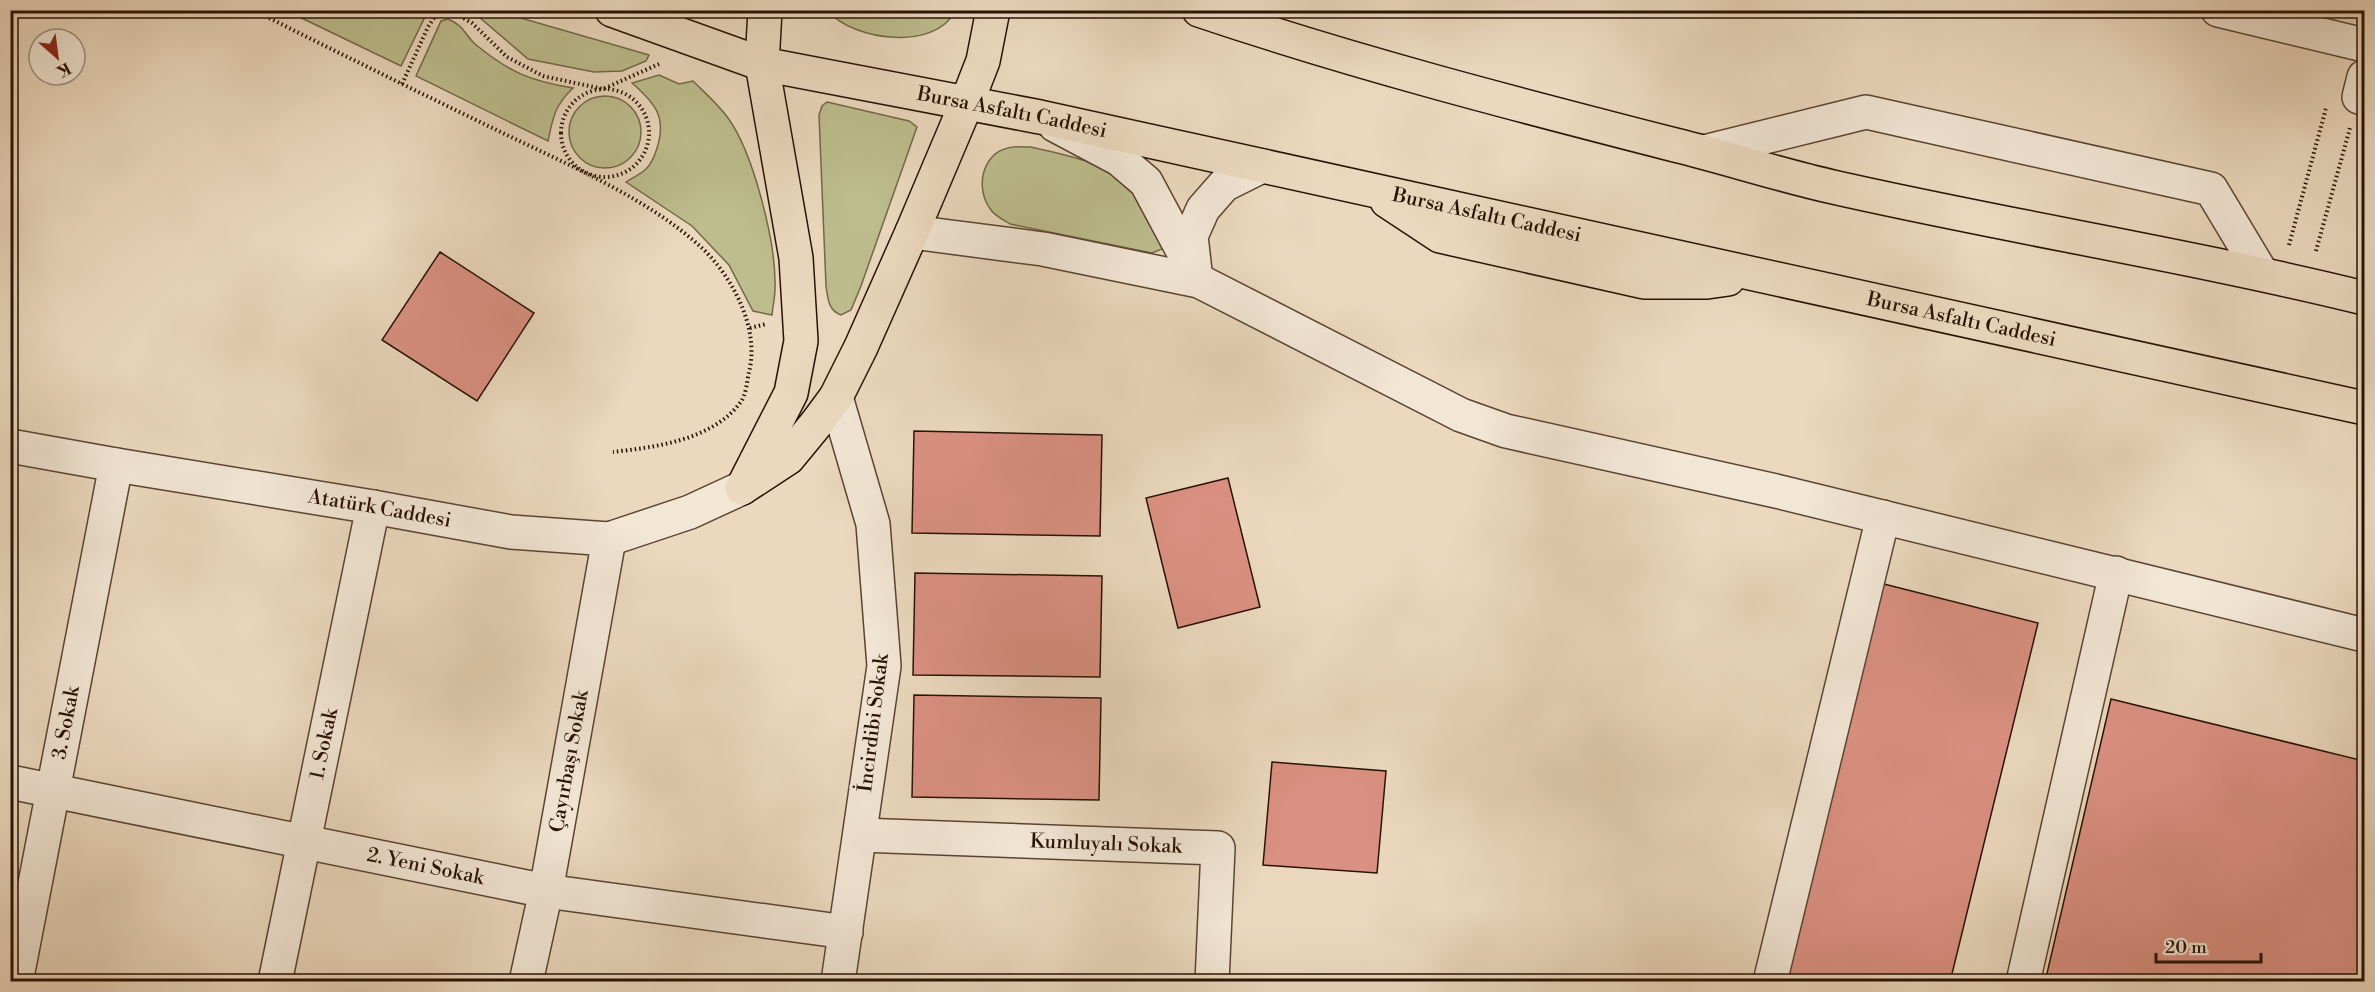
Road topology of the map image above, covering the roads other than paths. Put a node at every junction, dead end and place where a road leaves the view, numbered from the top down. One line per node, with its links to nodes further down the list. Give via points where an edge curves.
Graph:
1 (612, 10): 9 (highway, Bursa Asfaltı Caddesi)
2 (765, 10): 9 (highway)
3 (993, 10): 10 (highway, via 983,61)
4 (1199, 10): 7 (highway)
5 (1240, 10): 7 (highway)
6 (2218, 10): 8 (street)
7 (1265, 33): 12 (highway, via 1452,88)
8 (2364, 45)
9 (762, 64): 10 (highway, Bursa Asfaltı Caddesi); 22 (highway, via 796,258 801,341 791,393)
10 (967, 102): 11 (highway, Bursa Asfaltı Caddesi); 14 (highway)
11 (1040, 117): 13 (highway, Bursa Asfaltı Caddesi); 16 (street, via 1119,159 1146,182)
12 (1704, 152): 15 (highway, via 1831,187); 15 (street, via 1866,112 2211,189)
13 (1262, 166): 16 (street, via 1224,184 1203,209 1191,237); 19 (highway, Bursa Asfaltı Caddesi)
14 (912, 232): 16 (street, via 1043,249); 18 (highway)
15 (2283, 278): 17 (highway)
16 (1199, 281): 24 (street, via 1461,415 1506,431)
17 (2364, 298)
18 (836, 397): 22 (highway, via 788,458); 30 (street, İncirdibi Sokak, via 873,524 884,666)
19 (2364, 408)
20 (10, 446): 21 (street, Atatürk Caddesi)
21 (116, 465): 23 (street, Atatürk Caddesi); 29 (street, 3. Sokak)
22 (742, 488): 25 (street, Atatürk Caddesi, via 690,512)
23 (373, 507): 25 (street, Atatürk Caddesi, via 510,532); 31 (street, 1. Sokak)
24 (1884, 517): 26 (street); 39 (street)
25 (609, 539): 32 (street, Çayırbaşı Sokak)
26 (2116, 573): 27 (street); 40 (street)
27 (2364, 635)
28 (10, 782): 29 (street, 2. Yeni Sokak)
29 (54, 791): 31 (street, 2. Yeni Sokak); 34 (street, 3. Sokak)
30 (860, 835): 33 (street, İncirdibi Sokak); 38 (street, Kumluyalı Sokak, via 1218,848)
31 (305, 842): 32 (street, 2. Yeni Sokak); 35 (street, 1. Sokak)
32 (546, 891): 33 (street, 2. Yeni Sokak); 36 (street, Çayırbaşı Sokak)
33 (846, 932): 37 (street, İncirdibi Sokak)
34 (16, 981)
35 (275, 981)
36 (526, 981)
37 (838, 981)
38 (1212, 981)
39 (1770, 981)
40 (2024, 981)

